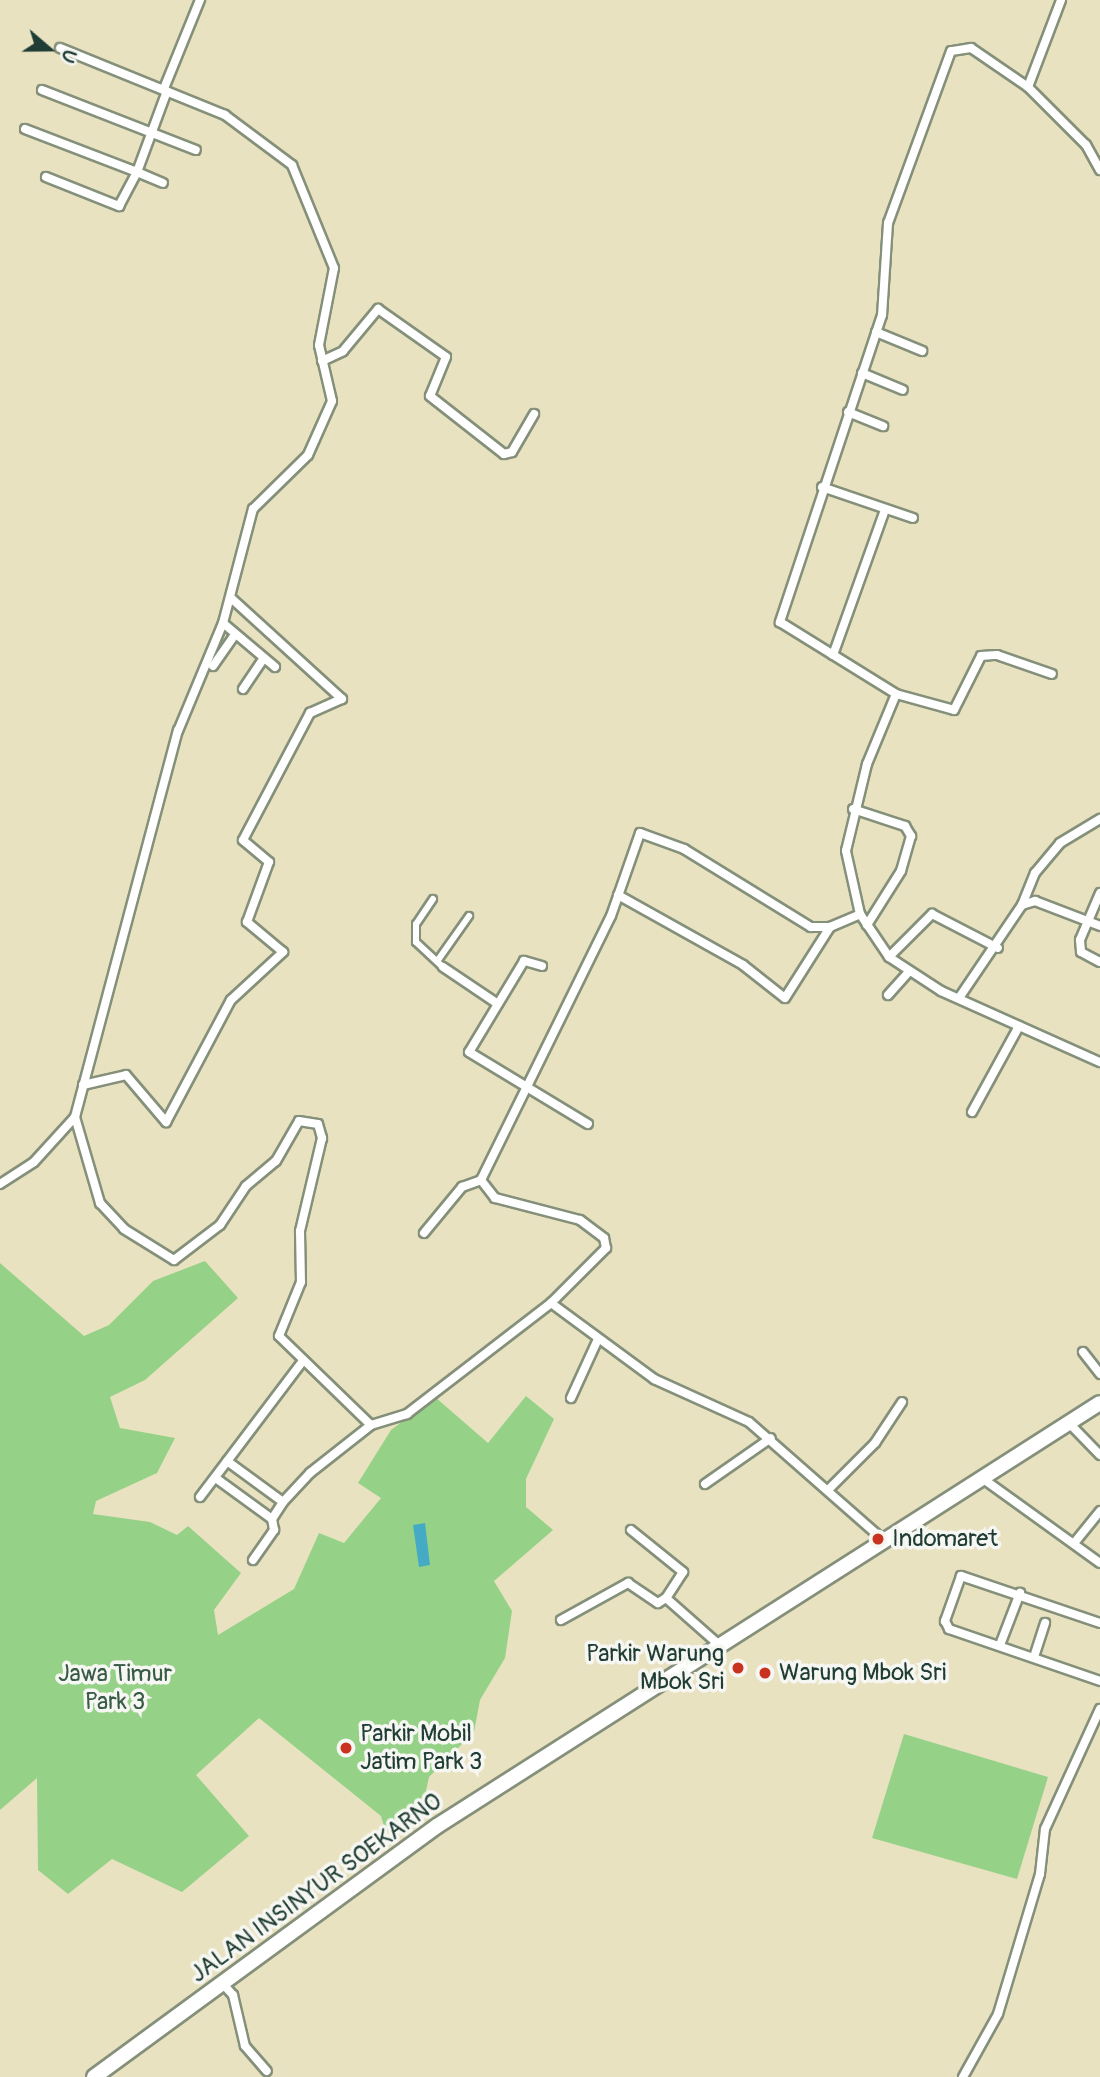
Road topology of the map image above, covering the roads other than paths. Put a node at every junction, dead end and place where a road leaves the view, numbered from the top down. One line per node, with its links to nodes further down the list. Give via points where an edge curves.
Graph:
1 (200, 0): 5 (street)
2 (1061, 0): 4 (street)
3 (60, 48): 5 (street)
4 (1028, 87): 10 (street, via 1086,145); 14 (street, via 971,48 951,51 888,223)
5 (166, 88): 8 (street); 16 (street, via 225,115 292,165 334,268 320,328)
6 (42, 90): 8 (street)
7 (25, 129): 11 (street)
8 (153, 133): 9 (street); 11 (street)
9 (196, 150)
10 (1100, 170)
11 (137, 172): 12 (street, via 119,206); 13 (street)
12 (46, 177)
13 (163, 183)
14 (876, 332): 15 (street); 17 (street)
15 (922, 351)
16 (322, 360): 20 (street, via 343,351 378,309 446,357 430,397 504,454 512,452); 25 (street, via 332,387 324,429 253,509)
17 (862, 373): 18 (street); 19 (street)
18 (903, 390)
19 (848, 412): 21 (street); 22 (street)
20 (534, 414)
21 (883, 426)
22 (822, 487): 23 (street); 28 (street, via 780,622)
23 (885, 510): 24 (street); 28 (street)
24 (913, 518)
25 (231, 598): 26 (street); 58 (street, via 342,699 310,713 243,840 269,862 247,922 283,952 231,1000 166,1122 126,1075)
26 (223, 623): 27 (street); 58 (street, via 178,732)
27 (235, 634): 29 (street); 30 (street)
28 (833, 655): 34 (street)
29 (264, 658): 31 (street); 33 (street)
30 (213, 666)
31 (275, 667)
32 (1052, 674): 34 (street, via 997,655 981,656 954,710)
33 (243, 690)
34 (896, 695): 35 (street)
35 (853, 809): 41 (street, via 846,851); 44 (street, via 905,826 911,835 901,871)
36 (1100, 819): 40 (street, via 1060,843 1035,873)
37 (1100, 893): 43 (street)
38 (618, 895): 46 (street, via 637,836 646,832 799,921); 46 (street, via 743,965 785,998); 59 (street)
39 (433, 899): 50 (street, via 416,924 416,942)
40 (1022, 905): 43 (street, via 1035,901); 47 (street)
41 (860, 914): 44 (street); 46 (street)
42 (469, 916): 50 (street)
43 (1086, 921): 45 (street); 49 (street, via 1081,952)
44 (867, 925): 48 (street)
45 (1100, 926)
46 (830, 927)
47 (998, 948): 48 (street, via 932,914); 54 (street)
48 (888, 957): 52 (street)
49 (1100, 962)
50 (441, 963): 55 (street)
51 (542, 966): 55 (street, via 524,961)
52 (907, 974): 53 (street); 54 (street)
53 (888, 995)
54 (959, 998): 56 (street)
55 (498, 1004): 59 (street, via 469,1052)
56 (1019, 1026): 57 (street); 60 (street)
57 (1100, 1062)
58 (83, 1085): 61 (street)
59 (528, 1091): 62 (street); 63 (street)
60 (972, 1112)
61 (75, 1117): 64 (street, via 34,1162); 69 (street, via 100,1203 124,1229 174,1259 220,1225 246,1186 276,1161 299,1121 318,1124 322,1138 300,1231 301,1282 278,1330)
62 (588, 1124)
63 (481, 1180): 65 (street, via 462,1187); 66 (street, via 495,1198 580,1220 607,1242)
64 (1, 1185)
65 (424, 1233)
66 (551, 1303): 67 (street); 75 (street, via 407,1414)
67 (598, 1339): 71 (street); 76 (street, via 654,1379 735,1414)
68 (1083, 1352): 70 (street)
69 (302, 1362): 75 (street); 78 (street)
70 (1100, 1374)
71 (571, 1398)
72 (902, 1402): 82 (street, via 875,1443)
73 (1100, 1403): 74 (main road, JALAN INSINYUR SOEKARNO)
74 (1068, 1422): 77 (street); 79 (main road, JALAN INSINYUR SOEKARNO)
75 (371, 1425): 84 (street)
76 (771, 1438): 81 (street); 82 (street)
77 (1100, 1455)
78 (227, 1461): 80 (street); 84 (street)
79 (982, 1478): 88 (main road, JALAN INSINYUR SOEKARNO); 89 (street)
80 (217, 1479): 83 (street); 86 (street)
81 (705, 1484)
82 (830, 1488): 88 (street)
83 (200, 1497)
84 (283, 1502): 86 (street)
85 (1100, 1511): 89 (street)
86 (272, 1519): 90 (street, via 274,1530)
87 (631, 1530): 93 (street, via 683,1572)
88 (882, 1539): 97 (main road, JALAN INSINYUR SOEKARNO)
89 (1075, 1542): 91 (street)
90 (253, 1560)
91 (1100, 1563)
92 (1020, 1593): 96 (street); 98 (street); 98 (street, via 958,1578 945,1627)
93 (666, 1598): 94 (street, via 658,1603 625,1583); 97 (street)
94 (561, 1620)
95 (1045, 1623): 99 (street)
96 (1100, 1623)
97 (717, 1643): 102 (main road, JALAN INSINYUR SOEKARNO, via 437,1826)
98 (1000, 1646): 99 (street)
99 (1034, 1657): 100 (street)
100 (1100, 1681)
101 (1100, 1709): 105 (street, via 1045,1829 1040,1874 998,2014)
102 (223, 1984): 103 (street, via 233,1994 245,2046); 104 (main road, JALAN INSINYUR SOEKARNO)
103 (267, 2071)
104 (94, 2077)
105 (963, 2077)

